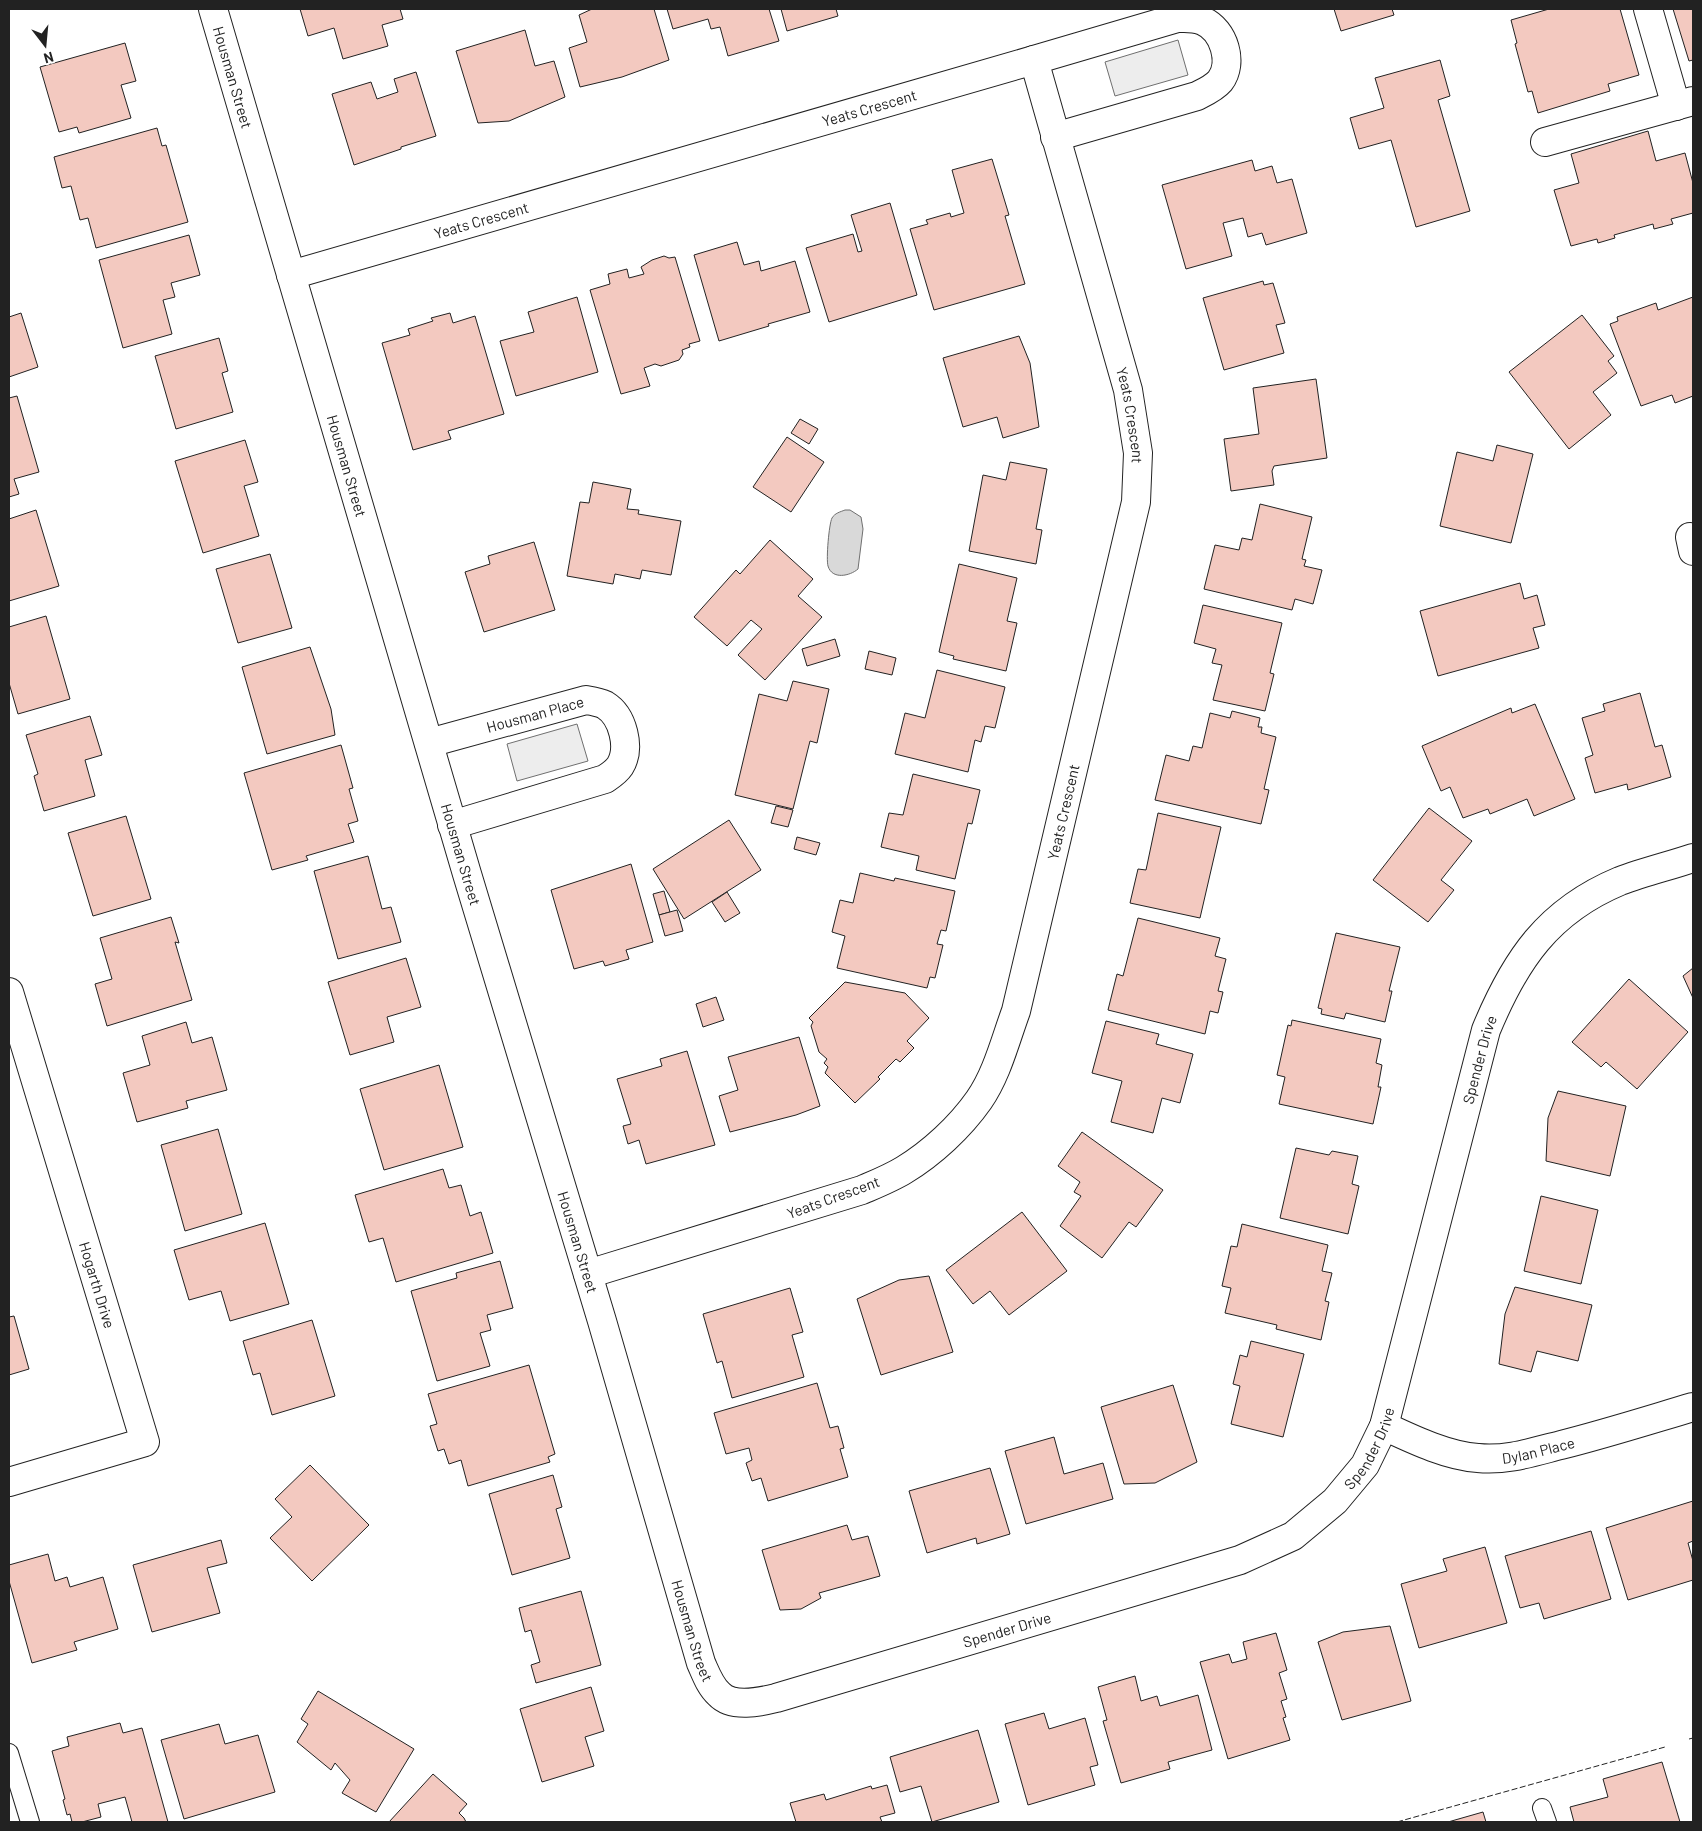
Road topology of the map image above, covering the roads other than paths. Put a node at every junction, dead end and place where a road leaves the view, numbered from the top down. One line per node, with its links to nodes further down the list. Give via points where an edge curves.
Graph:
1 (213, 9): 7 (street, Housman Street)
2 (1648, 9): 4 (street)
3 (1034, 60): 5 (street, Yeats Crescent); 5 (street, via 1177,18 1206,22 1217,31 1226,50 1220,80 1198,96); 7 (street, Yeats Crescent)
4 (1684, 103): 6 (street)
5 (1055, 136): 12 (street, Yeats Crescent, via 1128,390 1138,453 1136,502 1016,1011 996,1068 979,1100 959,1124 933,1149 903,1170 862,1190)
6 (1545, 142)
7 (291, 275): 8 (street, Housman Street)
8 (430, 743): 9 (street, Housman Street); 9 (street, Housman Place, via 586,700 597,701 614,712 623,732 624,755 614,773 605,779)
9 (452, 825): 12 (street, Housman Street)
10 (1693, 858): 14 (street, Spender Drive, via 1620,881 1565,912 1538,938 1500,995 1486,1030)
11 (9, 992): 15 (street, Hogarth Drive, via 145,1442)
12 (588, 1274): 16 (street, Housman Street, via 701,1663)
13 (1693, 1407): 14 (street, Dylan Place, via 1515,1457 1477,1458 1460,1454 1422,1444)
14 (1384, 1426): 16 (street, Spender Drive, via 1365,1465 1336,1501 1293,1536 1240,1560 776,1698 740,1703)
15 (9, 1482)
16 (720, 1696)
17 (9, 1753): 18 (lane)
18 (30, 1822)

